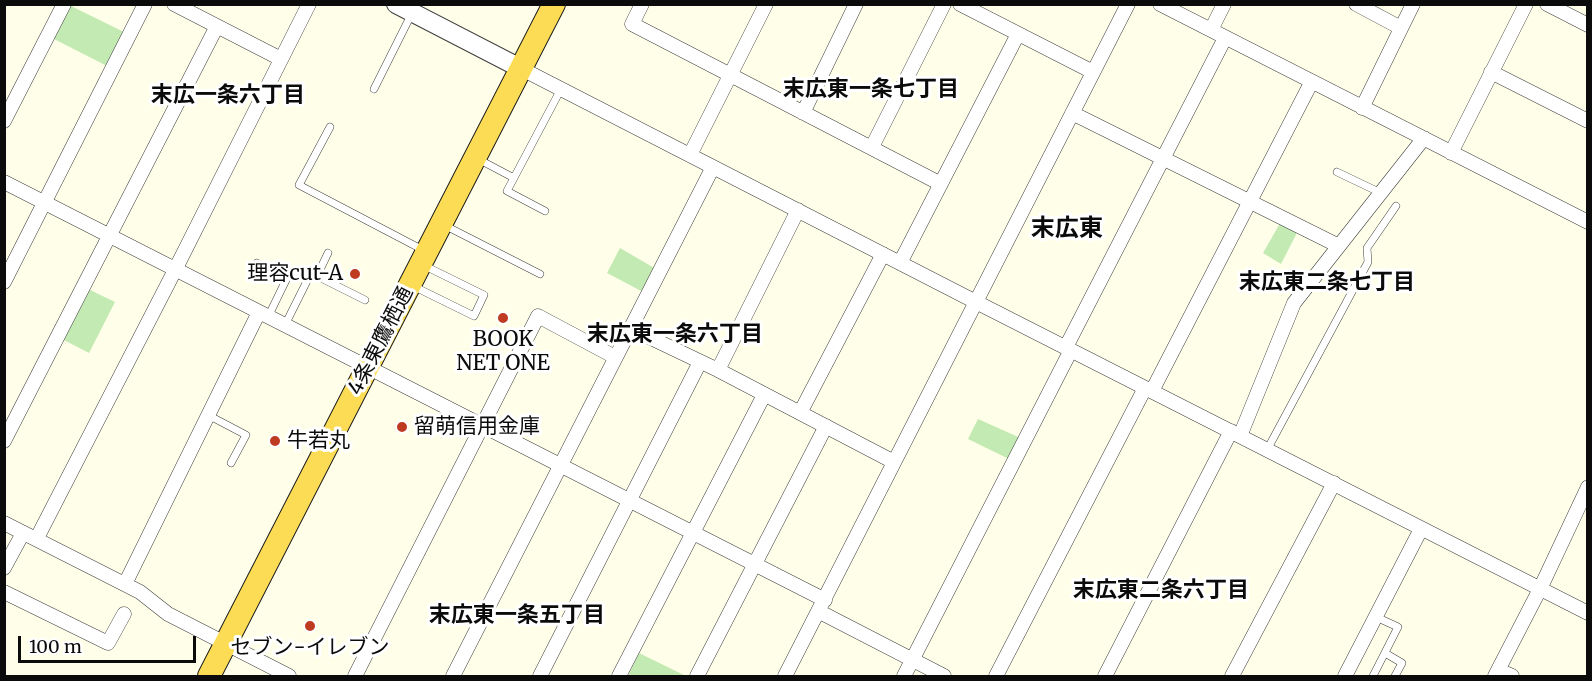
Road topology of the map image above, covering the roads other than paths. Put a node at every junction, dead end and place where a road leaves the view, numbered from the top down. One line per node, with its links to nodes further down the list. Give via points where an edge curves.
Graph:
1 (64, 4): 37 (street)
2 (145, 4): 53 (street)
3 (174, 4): 19 (street)
4 (309, 4): 26 (street)
5 (554, 4): 27 (highway, 4条東鷹栖通)
6 (642, 4): 30 (street, via 632,24)
7 (856, 4): 35 (street)
8 (944, 4): 41 (street)
9 (960, 4): 24 (street)
10 (1128, 4): 28 (street)
11 (1160, 4): 23 (street)
12 (1224, 4): 23 (street)
13 (1356, 4): 22 (street)
14 (1413, 4): 22 (street)
15 (1526, 4): 29 (street)
16 (1546, 4): 20 (street)
17 (764, 5): 30 (street)
18 (404, 9): 27 (street); 32 (lane)
19 (200, 10): 21 (street)
20 (1587, 25)
21 (217, 26): 26 (street); 59 (street)
22 (1401, 28): 34 (street)
23 (1211, 30): 25 (street)
24 (1018, 34): 28 (street); 50 (street)
25 (1225, 38): 31 (street); 45 (street)
26 (281, 59): 66 (street)
27 (522, 69): 33 (street); 44 (highway, 4条東鷹栖通)
28 (1093, 72): 36 (street)
29 (1491, 72): 38 (street); 42 (street)
30 (730, 76): 35 (street); 43 (street)
31 (1311, 83): 34 (street); 52 (street)
32 (374, 88)
33 (561, 89): 43 (street); 48 (lane)
34 (1362, 108): 40 (street)
35 (803, 113): 41 (street)
36 (1072, 113): 45 (street); 72 (street)
37 (4, 121)
38 (1587, 121)
39 (330, 126): 63 (lane, via 299,185)
40 (1424, 138): 42 (street); 51 (street)
41 (872, 147): 50 (street)
42 (1451, 153): 57 (street)
43 (690, 155): 46 (street)
44 (475, 158): 48 (lane); 58 (highway, 4条東鷹栖通)
45 (1163, 159): 52 (street); 76 (street)
46 (713, 167): 55 (street); 75 (street)
47 (1337, 171): 51 (lane)
48 (514, 178): 56 (lane, via 507,191)
49 (4, 182): 53 (street)
50 (941, 184): 65 (street)
51 (1381, 193): 60 (street)
52 (1248, 201): 60 (street); 81 (street)
53 (45, 203): 59 (street); 69 (street)
54 (1396, 206): 89 (lane, via 1367,248 1368,262)
55 (798, 210): 62 (street); 80 (street)
56 (545, 211)
57 (1587, 222)
58 (442, 224): 63 (highway, 4条東鷹栖通); 67 (lane)
59 (109, 235): 66 (street); 88 (street)
60 (1339, 246): 87 (street, via 1294,303)
61 (328, 253): 68 (lane)
62 (883, 254): 65 (street); 83 (street)
63 (424, 258): 70 (highway, 4条東鷹栖通); 70 (lane, via 484,294 474,316)
64 (257, 263): 73 (lane, via 287,278)
65 (900, 263): 72 (street)
66 (176, 270): 73 (street); 101 (street)
67 (540, 274)
68 (317, 276): 71 (lane); 74 (lane, via 311,273)
69 (4, 282)
70 (410, 284): 79 (highway, 4条東鷹栖通)
71 (365, 300)
72 (976, 302): 76 (street); 90 (street)
73 (263, 314): 74 (street); 84 (street)
74 (285, 325): 79 (street)
75 (630, 328): 77 (street); 78 (street)
76 (1069, 348): 81 (street); 113 (street)
77 (615, 357): 85 (street, via 538,316); 92 (street)
78 (700, 362): 80 (street); 95 (street)
79 (368, 367): 85 (street); 111 (highway, 4条東鷹栖通)
80 (718, 370): 82 (street)
81 (1148, 389): 87 (street); 125 (street)
82 (764, 394): 83 (street); 100 (street)
83 (800, 413): 86 (street)
84 (208, 415): 91 (lane, via 246,435); 104 (street)
85 (482, 426): 92 (street); 117 (street)
86 (825, 426): 90 (street); 102 (street)
87 (1235, 433): 89 (street); 126 (street)
88 (4, 441)
89 (1267, 450): 93 (street)
90 (894, 462): 107 (street)
91 (231, 463)
92 (560, 466): 95 (street); 118 (street)
93 (1334, 483): 98 (street); 127 (street)
94 (1587, 487): 96 (street)
95 (630, 499): 100 (street); 119 (street)
96 (1584, 505): 105 (street)
97 (4, 523): 99 (street)
98 (1421, 529): 105 (street); 110 (street)
99 (23, 532): 101 (street); 103 (street)
100 (692, 533): 102 (street); 120 (street)
101 (37, 538): 104 (street)
102 (754, 565): 107 (street); 121 (street)
103 (4, 568)
104 (125, 584): 111 (street, via 168,614)
105 (1540, 588): 108 (street); 114 (street)
106 (4, 592): 109 (street, via 108,643)
107 (821, 606): 113 (street); 122 (street)
108 (1587, 613)
109 (124, 614)
110 (1376, 616): 112 (lane, via 1398,627); 128 (street)
111 (225, 644): 115 (street); 116 (highway, 4条東鷹栖通)
112 (1385, 653): 129 (lane); 130 (lane, via 1402,663)
113 (912, 661): 123 (street); 124 (street)
114 (1496, 673): 131 (street)
115 (281, 675)
116 (209, 676)
117 (355, 676)
118 (453, 676)
119 (540, 676)
120 (619, 676)
121 (697, 676)
122 (785, 676)
123 (904, 676)
124 (944, 676)
125 (996, 676)
126 (1105, 676)
127 (1232, 676)
128 (1345, 676)
129 (1373, 676)
130 (1395, 676)
131 (1512, 676)

